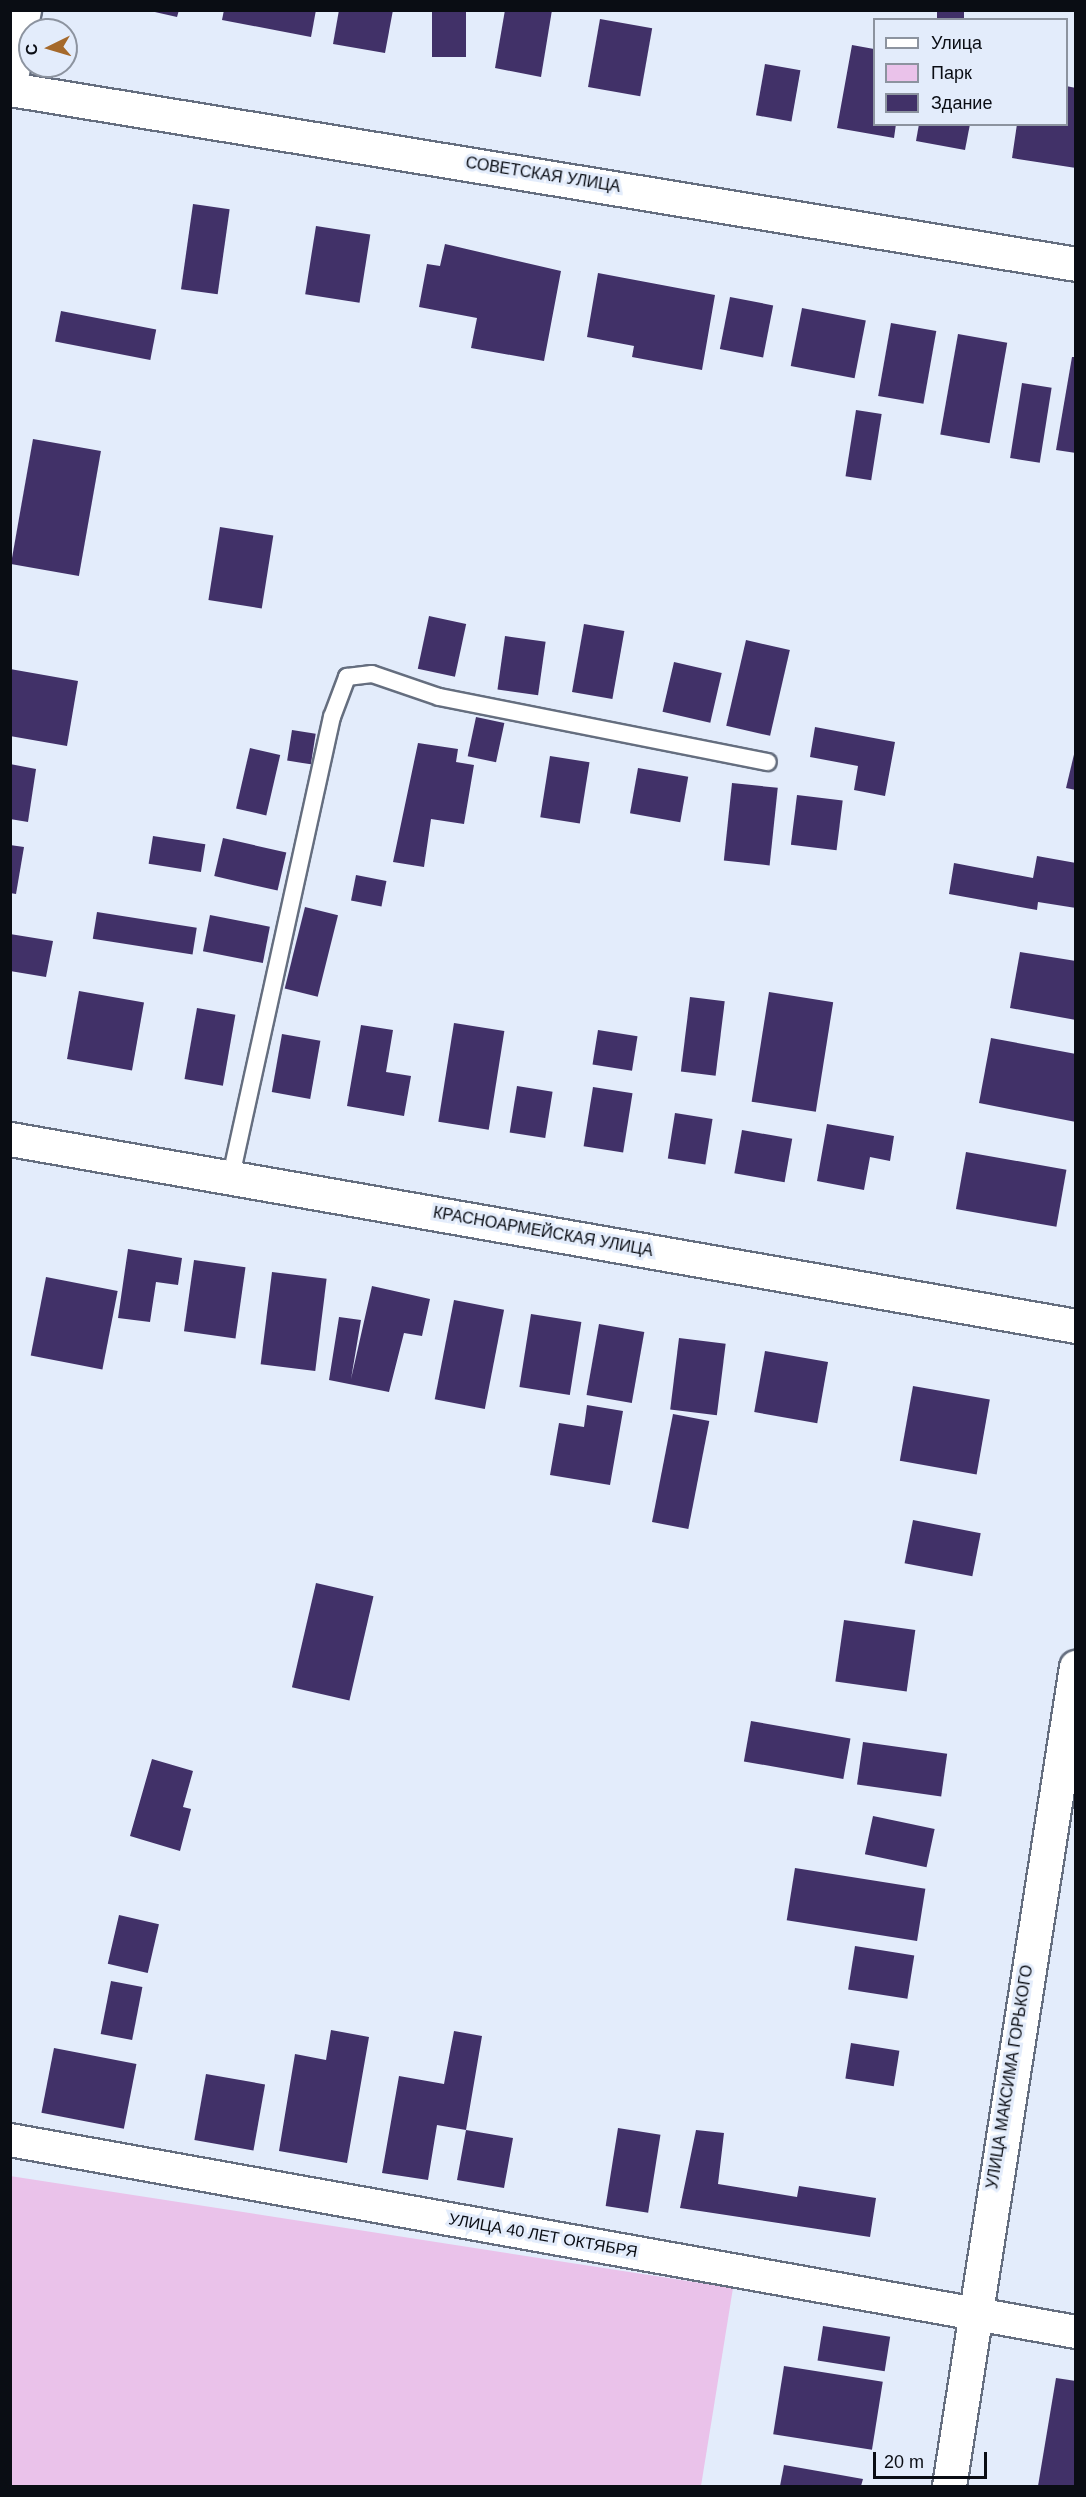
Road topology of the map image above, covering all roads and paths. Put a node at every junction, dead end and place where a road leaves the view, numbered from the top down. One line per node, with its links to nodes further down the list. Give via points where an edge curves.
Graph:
1 (25, 10): 2 (street)
2 (10, 89): 3 (street, СОВЕТСКАЯ УЛИЦА)
3 (1076, 264)
4 (768, 762): 6 (lane, via 439,697 372,674 347,677 333,717)
5 (10, 1139): 6 (street, КРАСНОАРМЕЙСКАЯ УЛИЦА)
6 (231, 1176): 7 (street, КРАСНОАРМЕЙСКАЯ УЛИЦА)
7 (1076, 1326)
8 (1076, 1667): 10 (street, УЛИЦА МАКСИМА ГОРЬКОГО)
9 (10, 2140): 10 (street, УЛИЦА 40 ЛЕТ ОКТЯБРЯ)
10 (973, 2314): 11 (street, УЛИЦА 40 ЛЕТ ОКТЯБРЯ); 12 (street, УЛИЦА МАКСИМА ГОРЬКОГО)
11 (1076, 2332)
12 (949, 2487)

